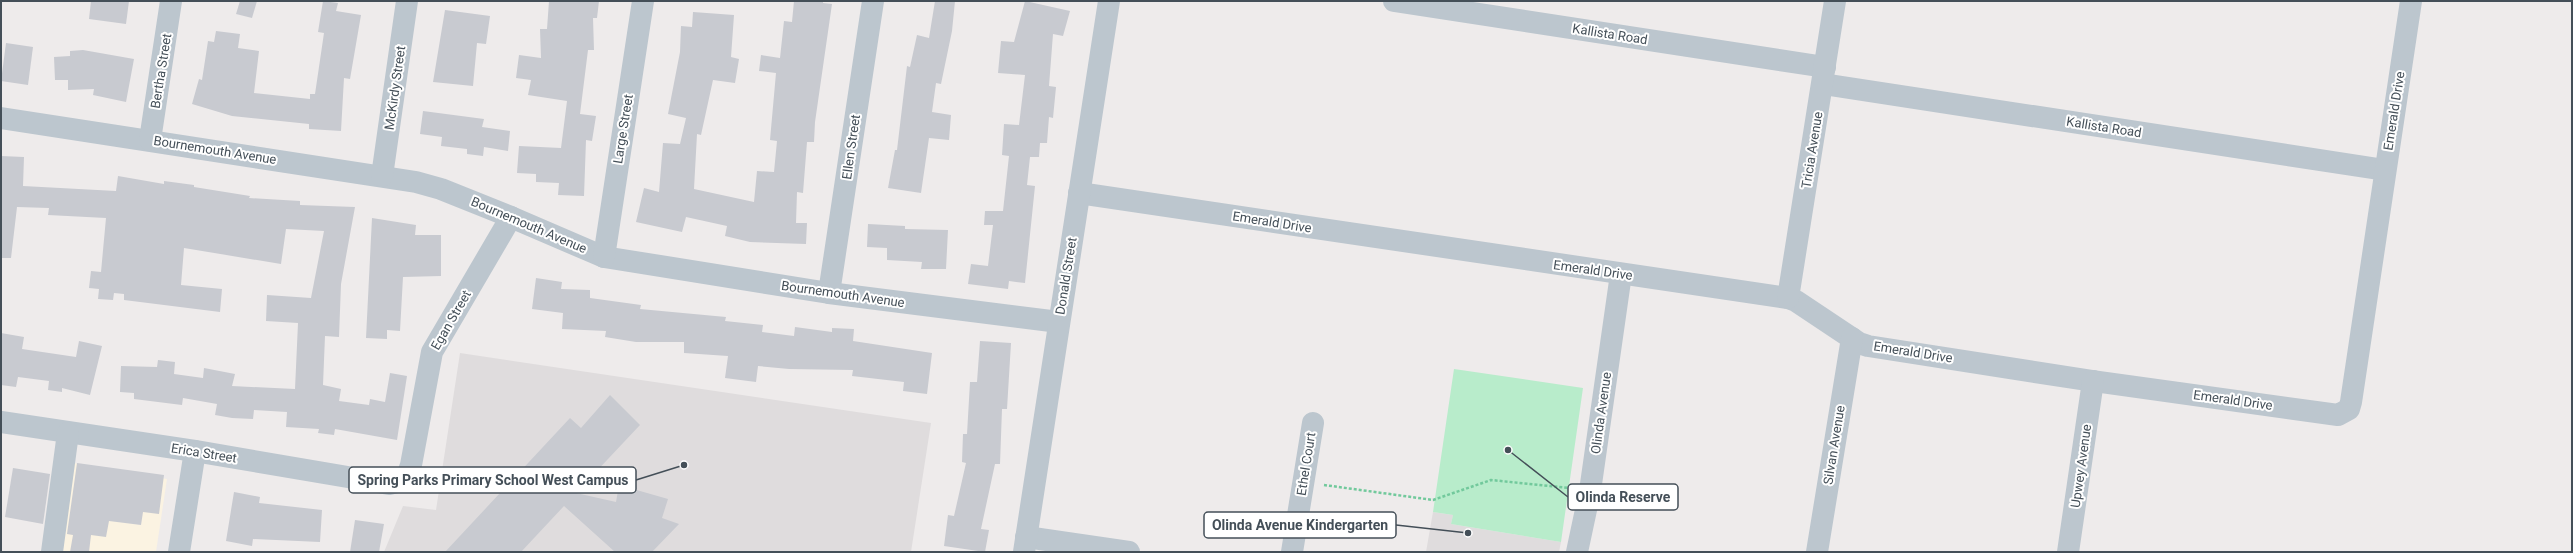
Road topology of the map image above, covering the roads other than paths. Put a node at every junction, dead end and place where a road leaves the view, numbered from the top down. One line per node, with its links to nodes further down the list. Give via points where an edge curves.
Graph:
1 (171, 1): 11 (street, Bertha Street)
2 (407, 1): 13 (street, McKirdy Street)
3 (643, 1): 16 (street, Large Street)
4 (873, 1): 18 (street, Ellen Street)
5 (1109, 1): 14 (street, Donald Street)
6 (1394, 1): 9 (street, Kallista Road)
7 (1834, 1): 9 (street, Tricia Avenue)
8 (2411, 1): 12 (street, Emerald Drive)
9 (1824, 75): 12 (street, Kallista Road); 19 (street, Tricia Avenue)
10 (1, 118): 11 (street, Bournemouth Avenue)
11 (150, 140): 13 (street, Bournemouth Avenue)
12 (2385, 170): 22 (street, Emerald Drive, via 2351,402 2349,409 2343,414)
13 (382, 176): 15 (street, Bournemouth Avenue, via 441,189)
14 (1079, 193): 17 (street, Emerald Drive); 20 (street, Donald Street)
15 (511, 217): 16 (street, Bournemouth Avenue, via 572,241); 27 (street, Egan Street, via 432,352)
16 (604, 257): 18 (street, Bournemouth Avenue)
17 (1621, 274): 19 (street, Emerald Drive); 33 (street, Olinda Avenue, via 1590,491)
18 (829, 293): 20 (street, Bournemouth Avenue)
19 (1788, 298): 21 (street, Emerald Drive)
20 (1059, 322): 28 (street, Donald Street)
21 (1852, 338): 22 (street, Emerald Drive, via 1868,346); 34 (street, Silvan Avenue)
22 (2093, 381): 35 (street, Upwey Avenue)
23 (1, 422): 25 (street, Erica Street)
24 (1313, 423): 32 (street, Ethel Court)
25 (68, 433): 26 (street, Erica Street); 29 (street)
26 (195, 451): 27 (street, Erica Street, via 389,484); 30 (street)
27 (406, 480)
28 (1025, 544): 31 (street)
29 (52, 552)
30 (179, 552)
31 (1129, 552)
32 (1292, 552)
33 (1577, 552)
34 (1817, 552)
35 (2068, 552)

